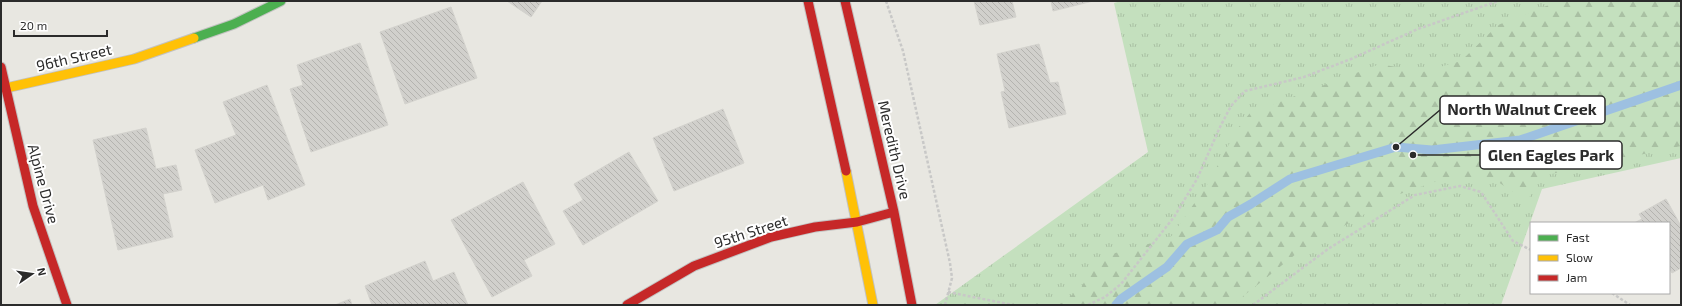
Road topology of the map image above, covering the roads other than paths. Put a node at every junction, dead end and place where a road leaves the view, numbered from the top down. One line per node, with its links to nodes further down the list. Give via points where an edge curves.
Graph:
1 (281, 1): 5 (street, 96th Street, via 234,24 134,59)
2 (808, 1): 7 (street)
3 (845, 1): 6 (street, Meredith Drive)
4 (1, 67): 5 (street, Alpine Drive)
5 (6, 88): 8 (street, Alpine Drive, via 33,206)
6 (894, 212): 7 (street, 95th Street); 11 (street, Meredith Drive)
7 (857, 222): 9 (street, 95th Street, via 815,227 771,238 694,266); 10 (street)
8 (67, 305)
9 (627, 305)
10 (873, 305)
11 (912, 305)

